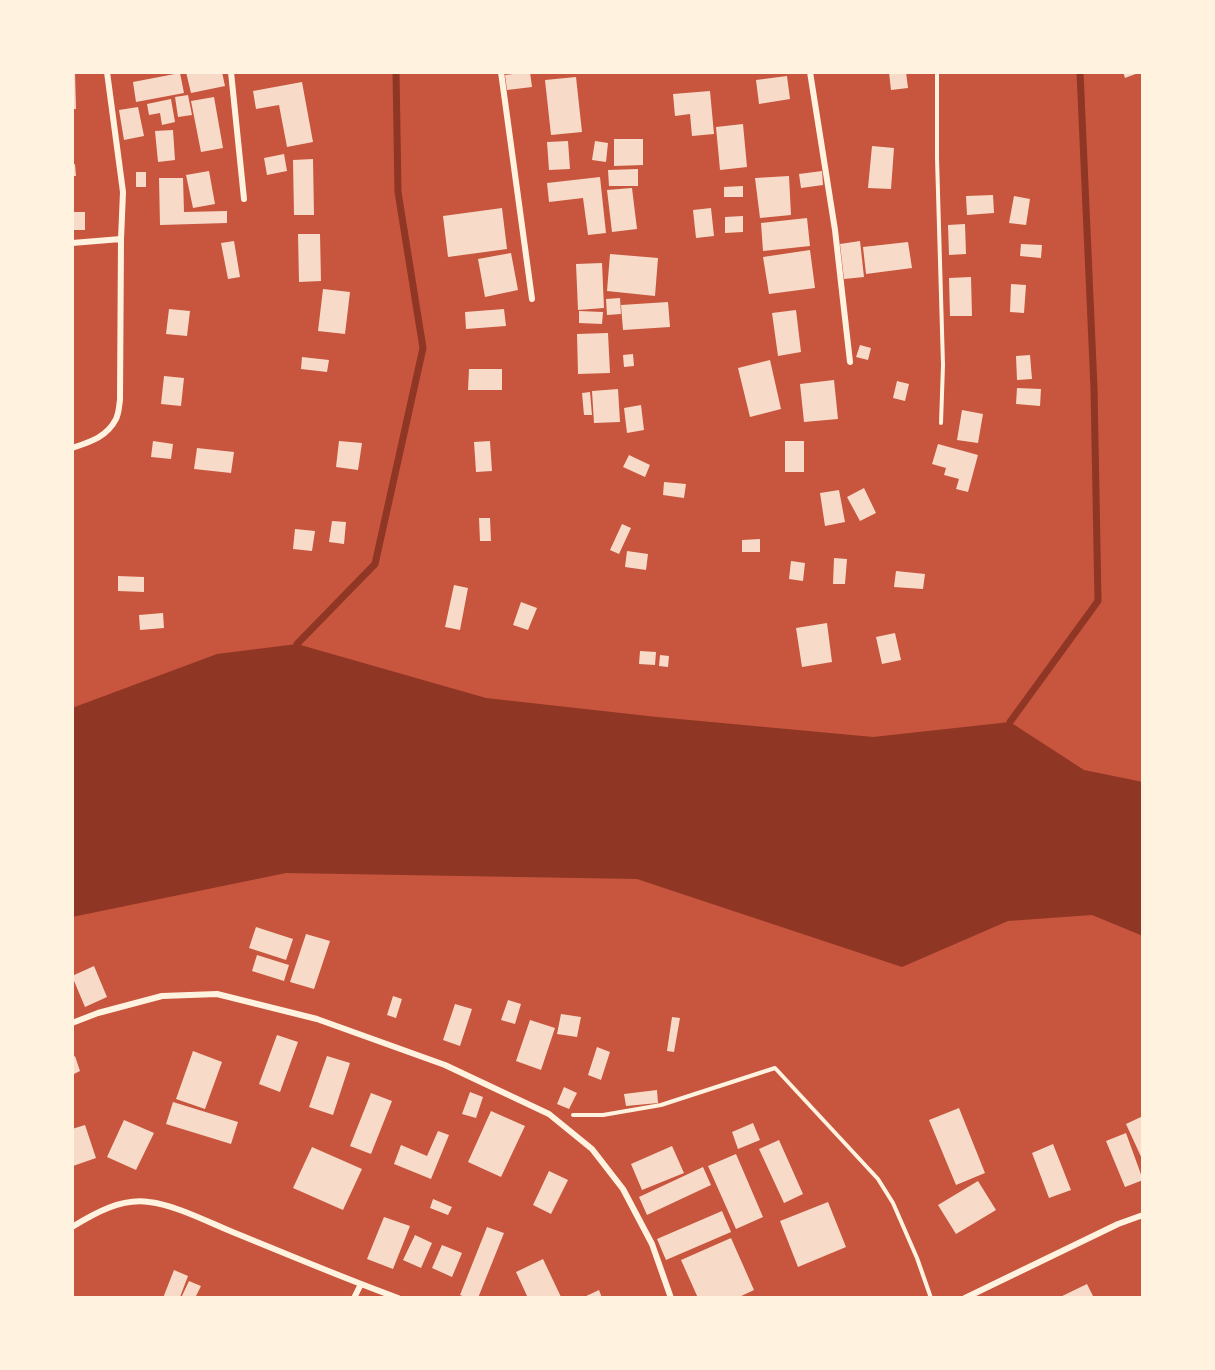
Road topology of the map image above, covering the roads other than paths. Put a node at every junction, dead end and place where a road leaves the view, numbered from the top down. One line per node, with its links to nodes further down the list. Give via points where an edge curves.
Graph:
1 (107, 72): 6 (street, via 123,192)
2 (231, 72): 5 (street)
3 (501, 72): 8 (street)
4 (810, 72): 9 (street, via 835,230)
5 (244, 199)
6 (121, 239): 7 (street); 10 (street, via 117,418 95,441)
7 (72, 243)
8 (532, 299)
9 (850, 362)
10 (72, 448)
11 (72, 1023): 17 (street, via 162,996 217,994 317,1019 434,1061 549,1114 592,1149 623,1189 652,1245)
12 (1143, 1215): 18 (street)
13 (72, 1227): 14 (street, via 97,1211 122,1203 148,1202 181,1211)
14 (360, 1284): 15 (street); 16 (street)
15 (354, 1298)
16 (398, 1298)
17 (671, 1298)
18 (965, 1298)

